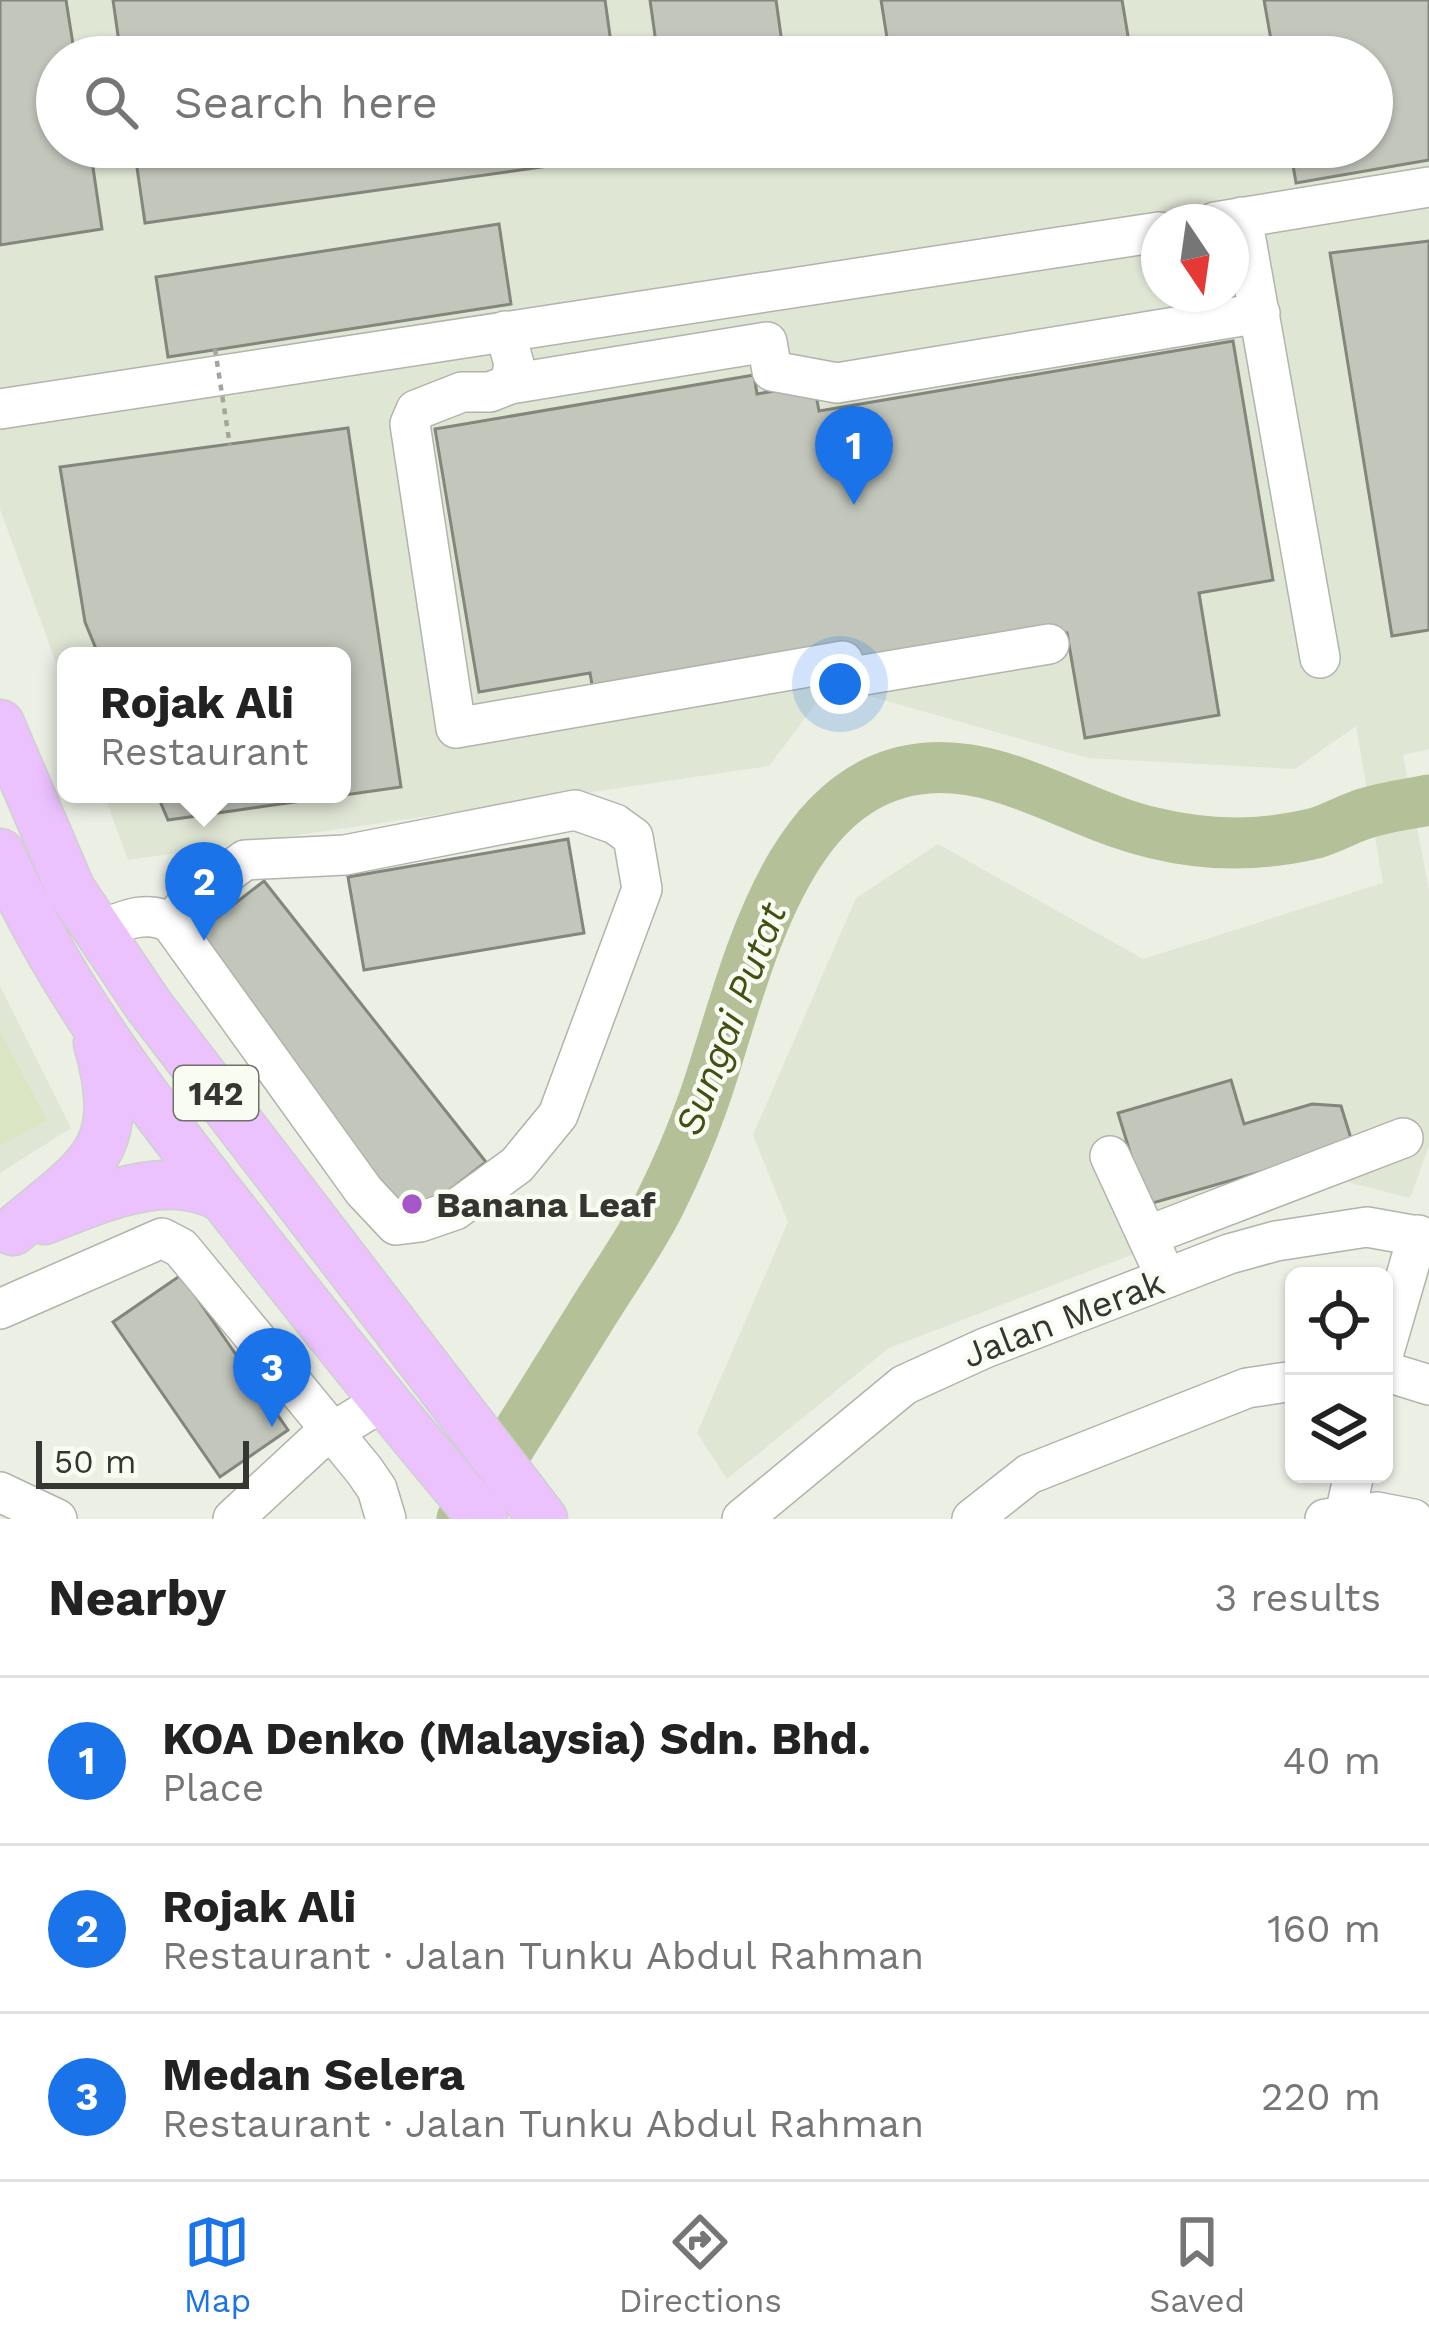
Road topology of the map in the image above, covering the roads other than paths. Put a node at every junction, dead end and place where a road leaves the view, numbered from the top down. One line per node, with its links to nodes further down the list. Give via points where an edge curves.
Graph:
1 (1429, 187): 2 (street)
2 (1249, 216)
3 (1141, 235): 6 (street)
4 (1249, 280): 5 (street)
5 (1260, 313): 7 (street, via 837,383 772,371 767,341); 10 (street)
6 (506, 331): 7 (street); 8 (street)
7 (510, 384): 9 (street, via 416,410 410,424 456,728 843,661 846,678)
8 (0, 409)
9 (1048, 644)
10 (1320, 658)
11 (0, 724): 13 (main road, 142)
12 (0, 853): 16 (main road, 142)
13 (58, 864): 15 (main road, 142); 18 (main road, via 99,967 176,1082 185,1122)
14 (171, 923): 14 (street, via 396,1225 455,1210 517,1166 558,1115 642,889 633,837 575,810 345,854 245,860); 15 (street, via 133,916)
15 (98, 931): 27 (main road, 142)
16 (55, 960): 18 (main road, 142); 21 (main road, via 98,1042 111,1120 79,1176)
17 (1402, 1138): 22 (street)
18 (180, 1144): 20 (main road, 142); 21 (main road); 27 (main road, via 246,1171)
19 (1110, 1156): 22 (street)
20 (223, 1198): 21 (main road, via 191,1184 151,1186); 31 (main road, 142)
21 (7, 1233)
22 (1147, 1236): 24 (street)
23 (1423, 1237): 24 (street, Jalan Merak, via 1367,1228 1323,1232); 26 (street)
24 (1166, 1278): 41 (street, Jalan Merak, via 904,1385)
25 (0, 1309): 32 (street, via 162,1238 181,1248)
26 (1393, 1325)
27 (423, 1364): 40 (main road, 142)
28 (1393, 1374): 30 (street)
29 (1285, 1382): 42 (street, via 1246,1388 1029,1474)
30 (1429, 1385)
31 (383, 1401): 32 (street); 39 (main road, 142)
32 (331, 1432): 37 (street); 38 (street, via 377,1490)
33 (1350, 1483): 35 (street)
34 (0, 1492): 36 (street)
35 (1335, 1516): 43 (street)
36 (57, 1519)
37 (233, 1519)
38 (386, 1519)
39 (483, 1519)
40 (543, 1519)
41 (742, 1519)
42 (972, 1519)
43 (1413, 1519)

